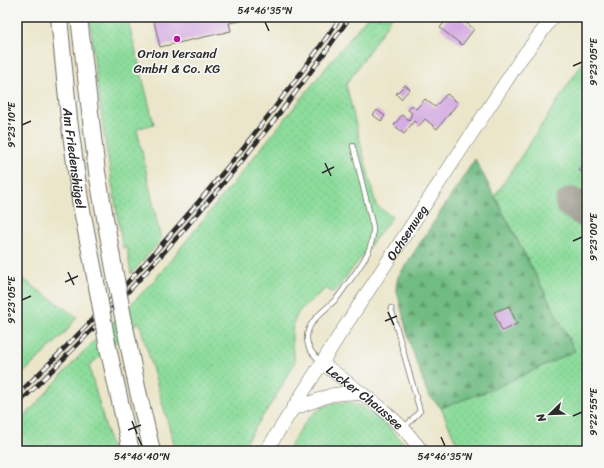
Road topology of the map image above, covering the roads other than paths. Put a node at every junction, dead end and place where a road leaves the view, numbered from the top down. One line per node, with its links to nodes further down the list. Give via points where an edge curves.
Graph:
1 (59, 17): 10 (highway, Am Friedenshügel, bridge, via 80,200 107,343)
2 (79, 17): 11 (highway, Am Friedenshügel, bridge, via 97,172 125,327)
3 (553, 17): 6 (main road, Ochsenweg, via 520,60)
4 (354, 146): 6 (lane, via 374,236 367,257 338,298 314,320 308,330 309,347)
5 (391, 308): 9 (lane, via 420,411)
6 (322, 363): 7 (main road, Lecker Chaussee); 8 (main road, Ochsenweg)
7 (363, 394): 8 (main road, via 346,392 331,395); 9 (main road, Lecker Chaussee)
8 (293, 409): 12 (main road, Ochsenweg)
9 (404, 429): 13 (main road, Lecker Chaussee)
10 (131, 451)
11 (152, 451)
12 (266, 451)
13 (422, 451)

